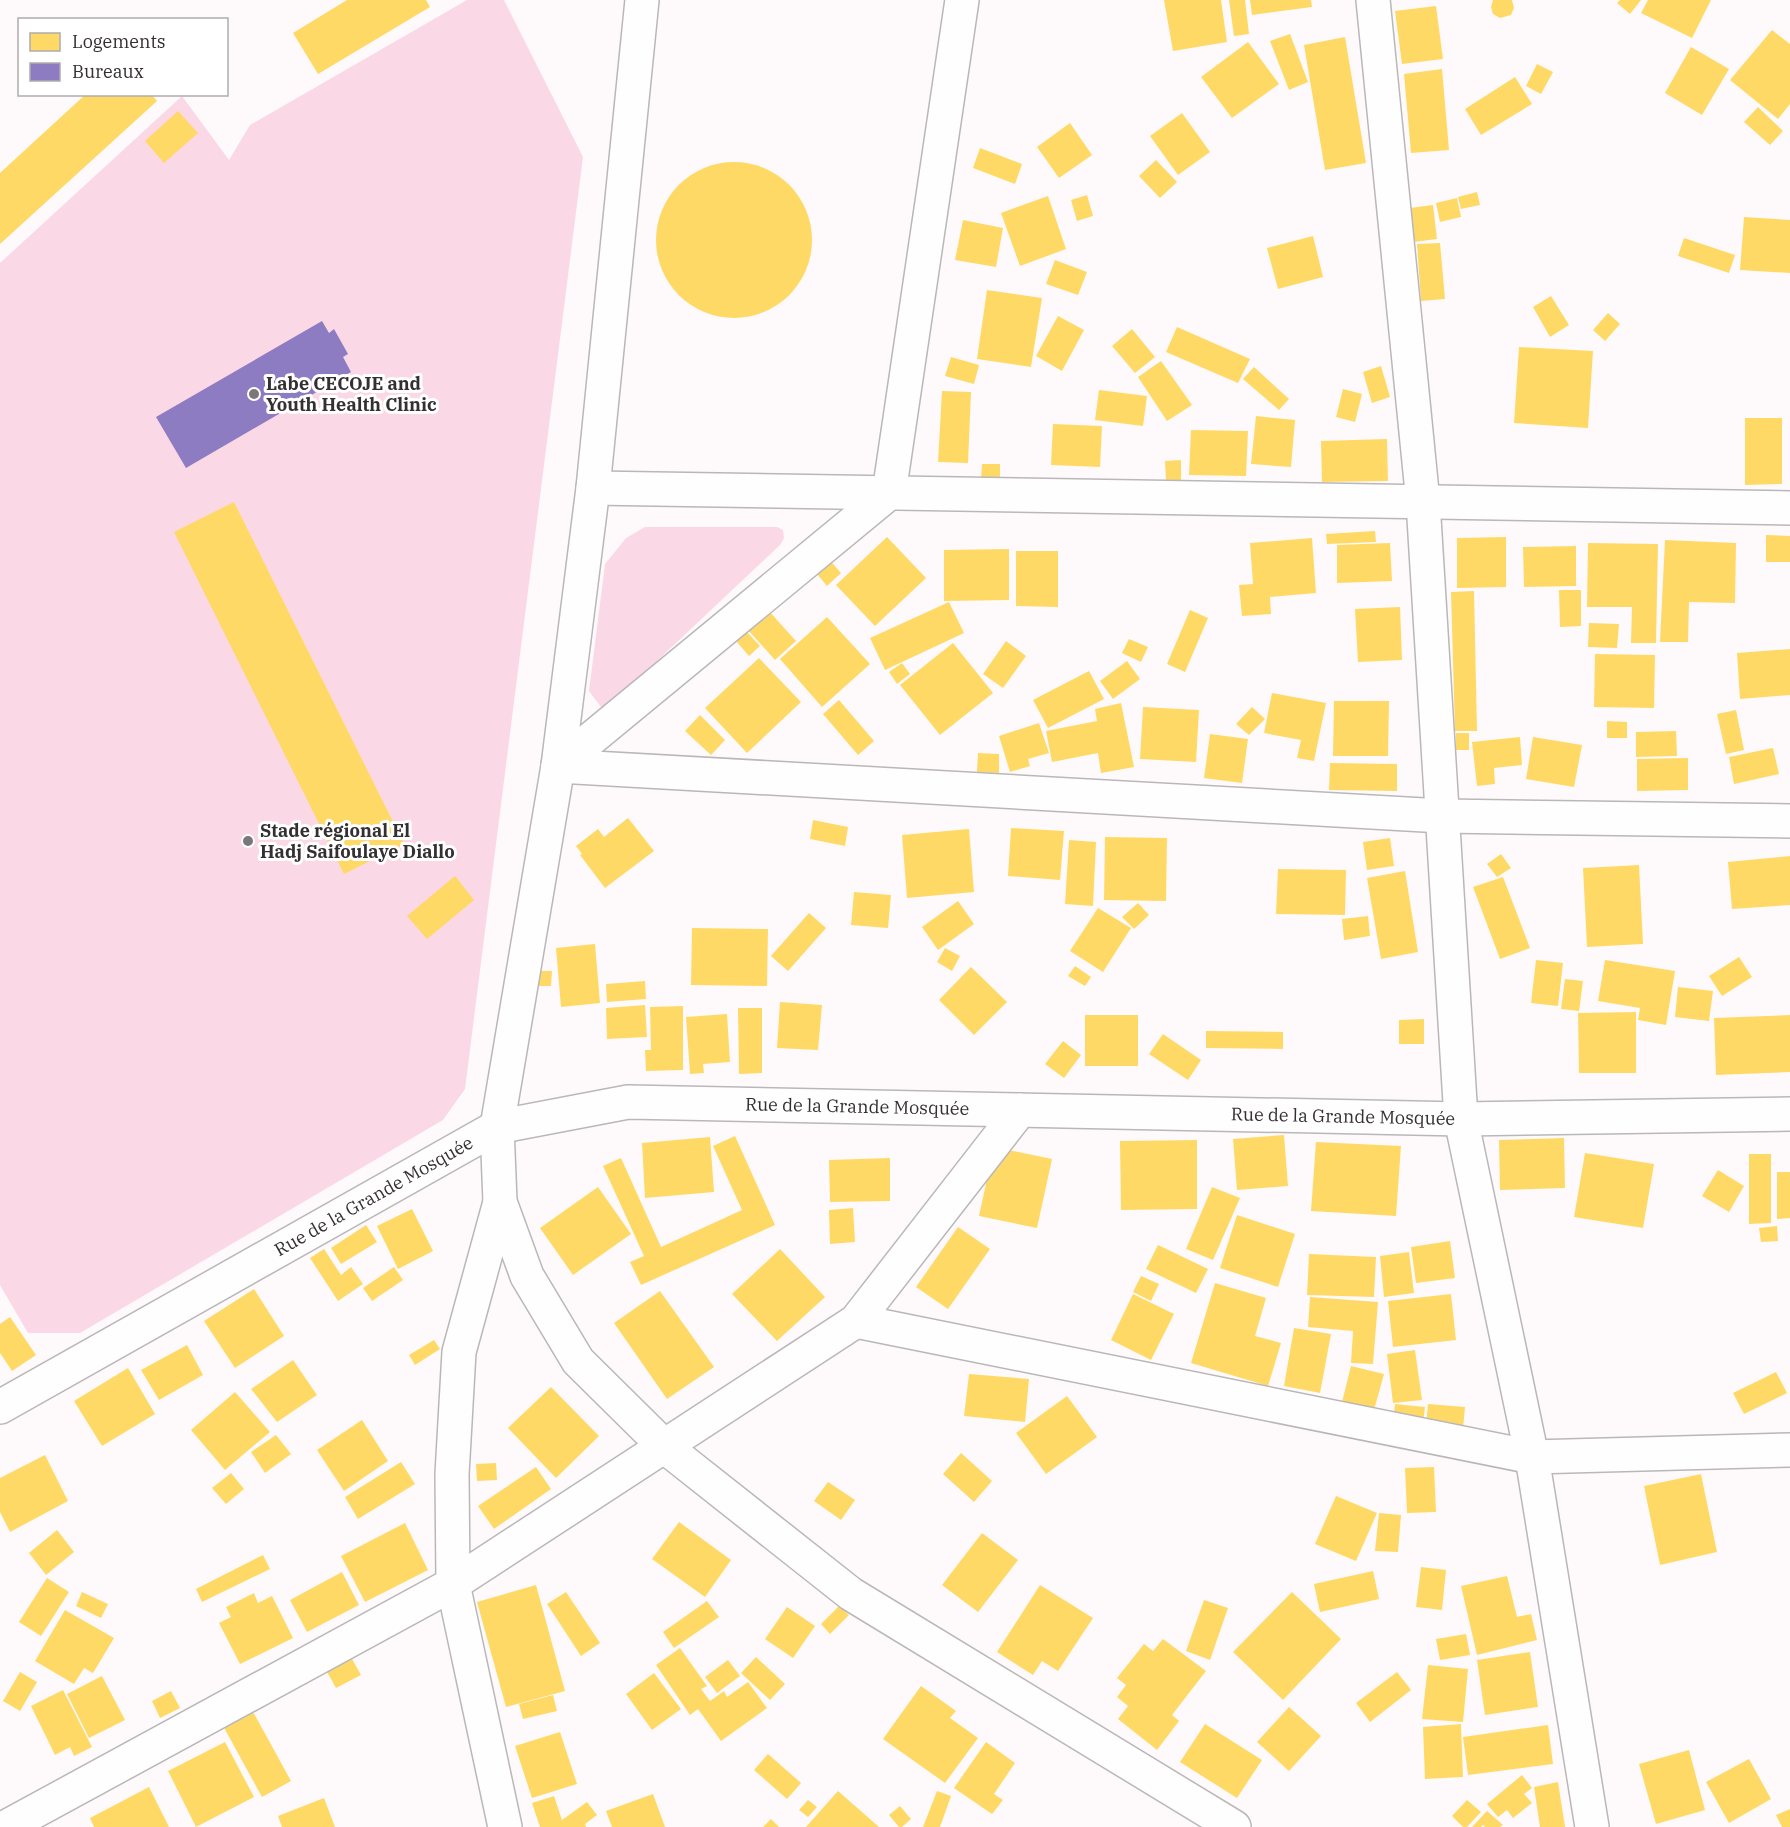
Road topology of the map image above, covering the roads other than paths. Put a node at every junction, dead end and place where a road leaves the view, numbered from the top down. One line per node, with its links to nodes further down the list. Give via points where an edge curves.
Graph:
1 (642, 0): 4 (street)
2 (962, 0): 5 (street)
3 (1373, 0): 6 (street)
4 (592, 488): 5 (street); 8 (street)
5 (889, 493): 6 (street); 8 (street)
6 (1423, 502): 7 (street); 9 (street)
7 (1790, 508)
8 (558, 766): 9 (street); 14 (street)
9 (1442, 816): 10 (street); 13 (street)
10 (1790, 821)
11 (1020, 1110): 13 (street, Rue de la Grande Mosquée); 14 (street, Rue de la Grande Mosquée, via 628,1102); 16 (street)
12 (1790, 1114): 13 (street, Rue de la Grande Mosquée)
13 (1461, 1119): 20 (street)
14 (497, 1127): 15 (street); 17 (street, Rue de la Grande Mosquée)
15 (500, 1202): 18 (street, via 527,1276 578,1361); 21 (street, via 459,1353 452,1474)
16 (856, 1321): 18 (street); 20 (street)
17 (0, 1407)
18 (665, 1447): 21 (street); 24 (street, via 851,1594)
19 (1790, 1450): 20 (street)
20 (1532, 1457): 25 (street)
21 (453, 1584): 22 (street); 23 (street)
22 (6, 1827)
23 (505, 1827)
24 (1234, 1827)
25 (1592, 1827)

